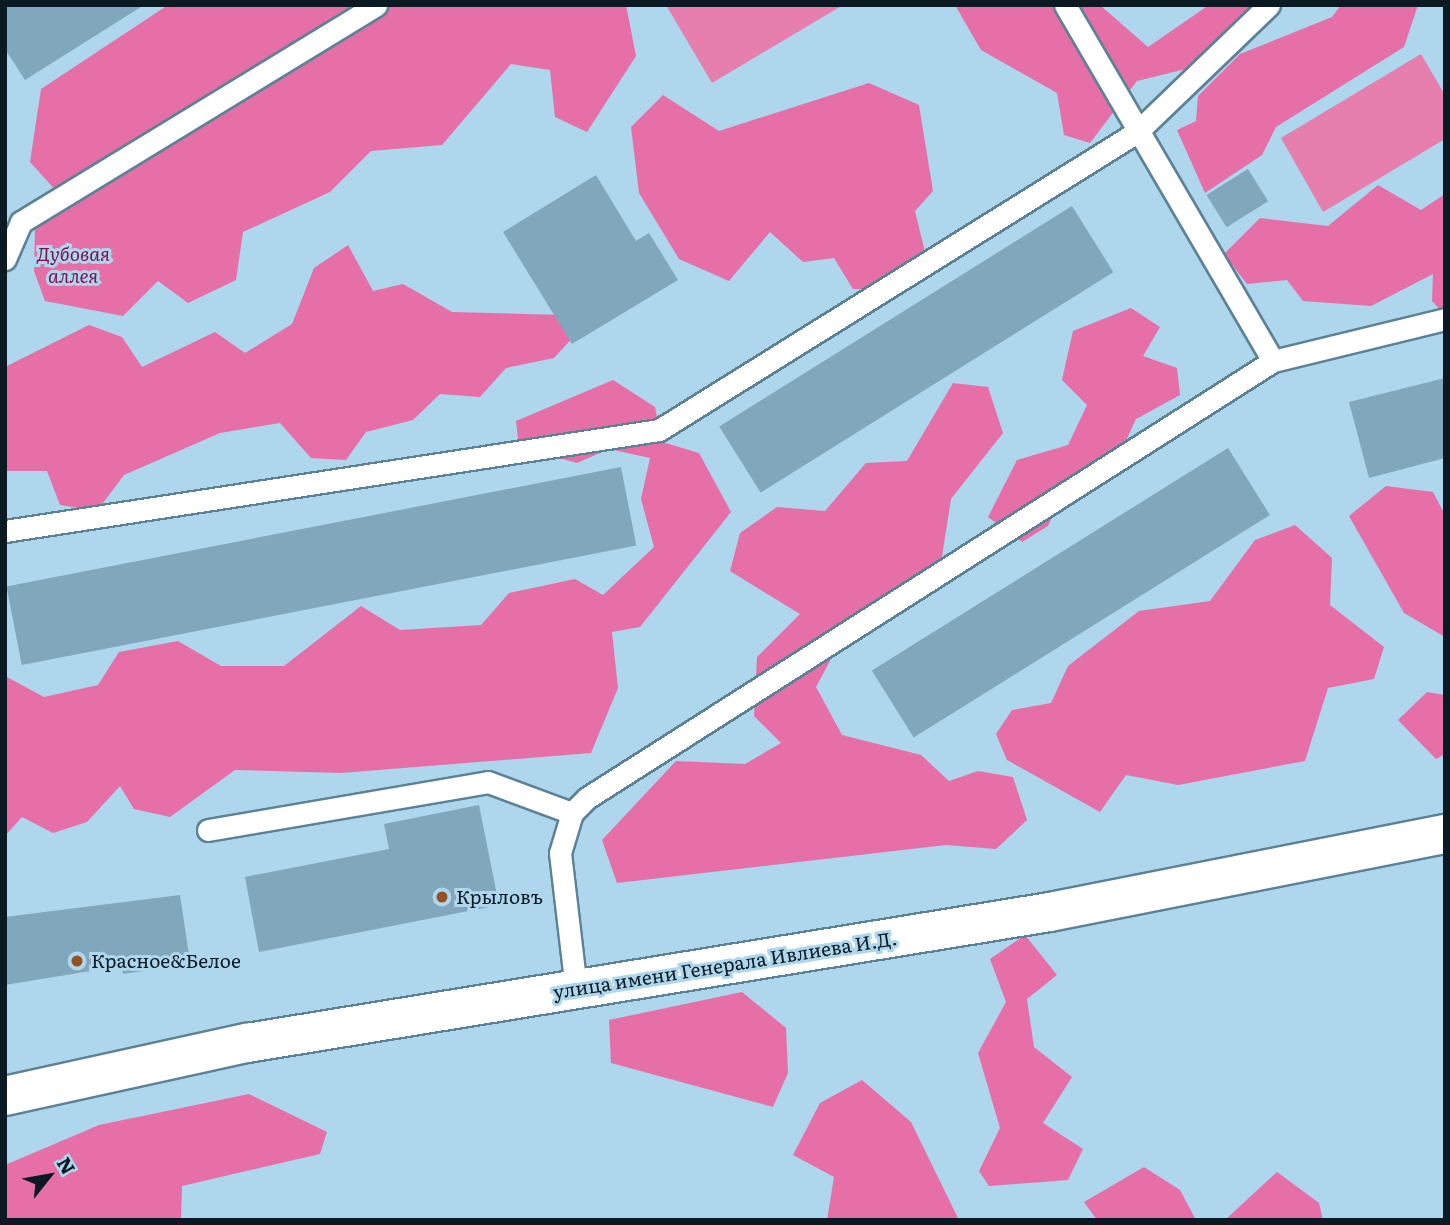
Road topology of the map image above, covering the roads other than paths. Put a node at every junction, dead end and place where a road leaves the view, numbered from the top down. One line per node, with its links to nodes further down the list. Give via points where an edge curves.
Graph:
1 (376, 5): 5 (lane, via 21,222)
2 (1065, 5): 4 (lane)
3 (1269, 5): 4 (lane)
4 (1137, 132): 7 (lane); 8 (lane, via 659,430)
5 (5, 259)
6 (1445, 319): 7 (lane)
7 (1273, 361): 9 (lane)
8 (5, 531)
9 (572, 813): 10 (lane, via 488,782); 12 (lane, via 561,853)
10 (208, 830)
11 (1445, 834): 12 (street, улица имени Генерала Ивлиева И.Д., via 1114,900)
12 (576, 989): 13 (street, улица имени Генерала Ивлиева И.Д., via 247,1043)
13 (5, 1096)

